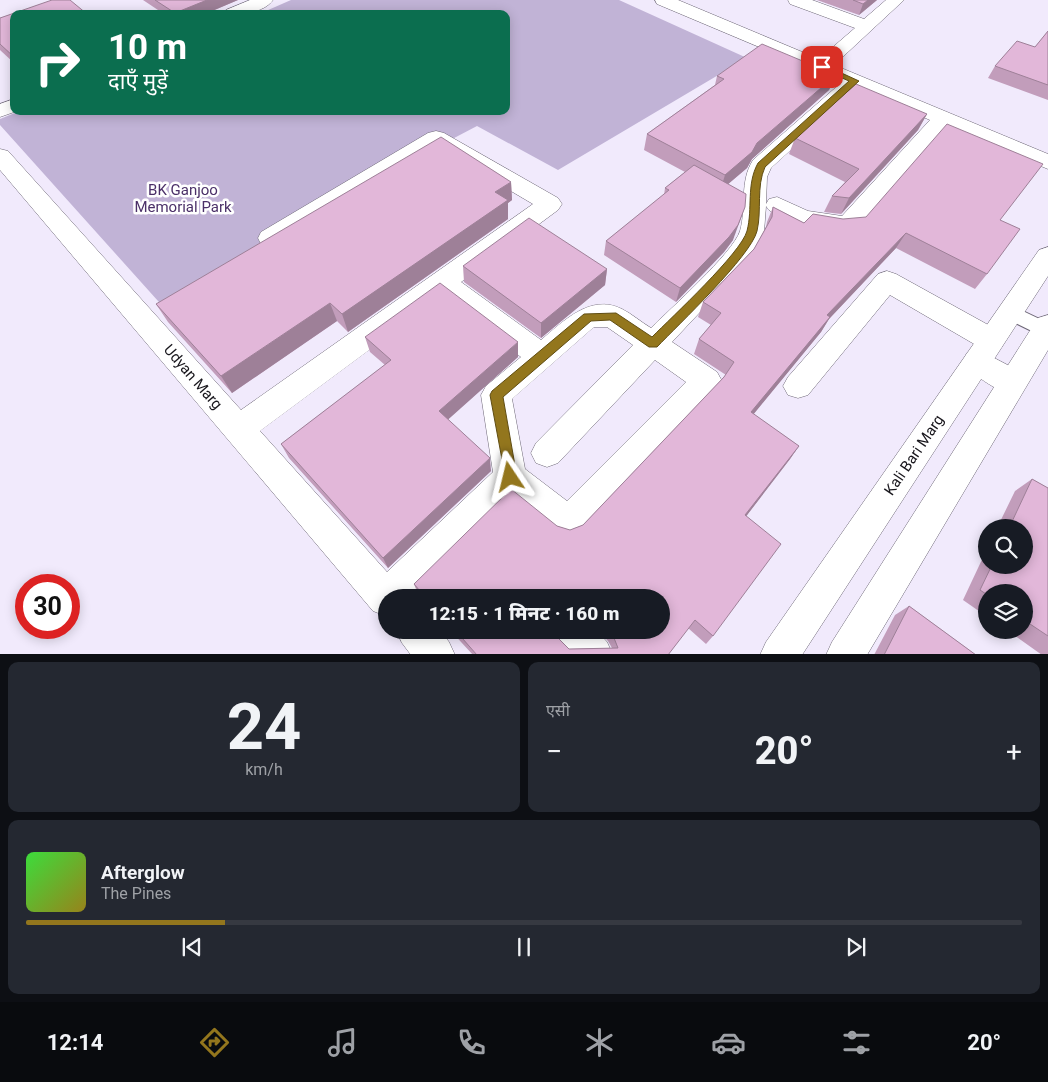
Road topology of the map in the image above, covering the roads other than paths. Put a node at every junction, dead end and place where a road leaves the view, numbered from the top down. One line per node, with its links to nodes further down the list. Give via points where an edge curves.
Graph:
1 (663, 0): 7 (street)
2 (796, 0): 6 (street)
3 (896, 0): 6 (street)
4 (261, 1): 5 (street)
5 (241, 10)
6 (867, 26): 7 (street)
7 (822, 67): 8 (street)
8 (855, 81): 9 (street); 18 (street, via 761,165 756,177 752,232 737,257)
9 (943, 118): 11 (street); 12 (street, via 848,225 817,222 790,214)
10 (0, 156): 23 (street, Udyan Marg)
11 (1048, 162)
12 (777, 205)
13 (254, 247): 15 (street, via 436,138 550,204)
14 (1048, 256): 16 (street, Kali Bari Marg)
15 (442, 282): 20 (street); 23 (street)
16 (1010, 312): 17 (lane); 19 (street, Kali Bari Marg)
17 (1047, 329): 21 (street)
18 (653, 344): 20 (street, via 612,316 588,317); 24 (street); 25 (street, via 707,381 568,523)
19 (984, 350): 21 (street); 22 (street, via 887,281); 30 (street, Kali Bari Marg)
20 (541, 356): 25 (street, via 496,395)
21 (1013, 382): 31 (street)
22 (798, 386)
23 (239, 429): 26 (street, Udyan Marg)
24 (547, 453)
25 (510, 477): 27 (street)
26 (379, 589)
27 (394, 589)
28 (423, 639): 29 (street)
29 (436, 654)
30 (779, 654)
31 (845, 654)

